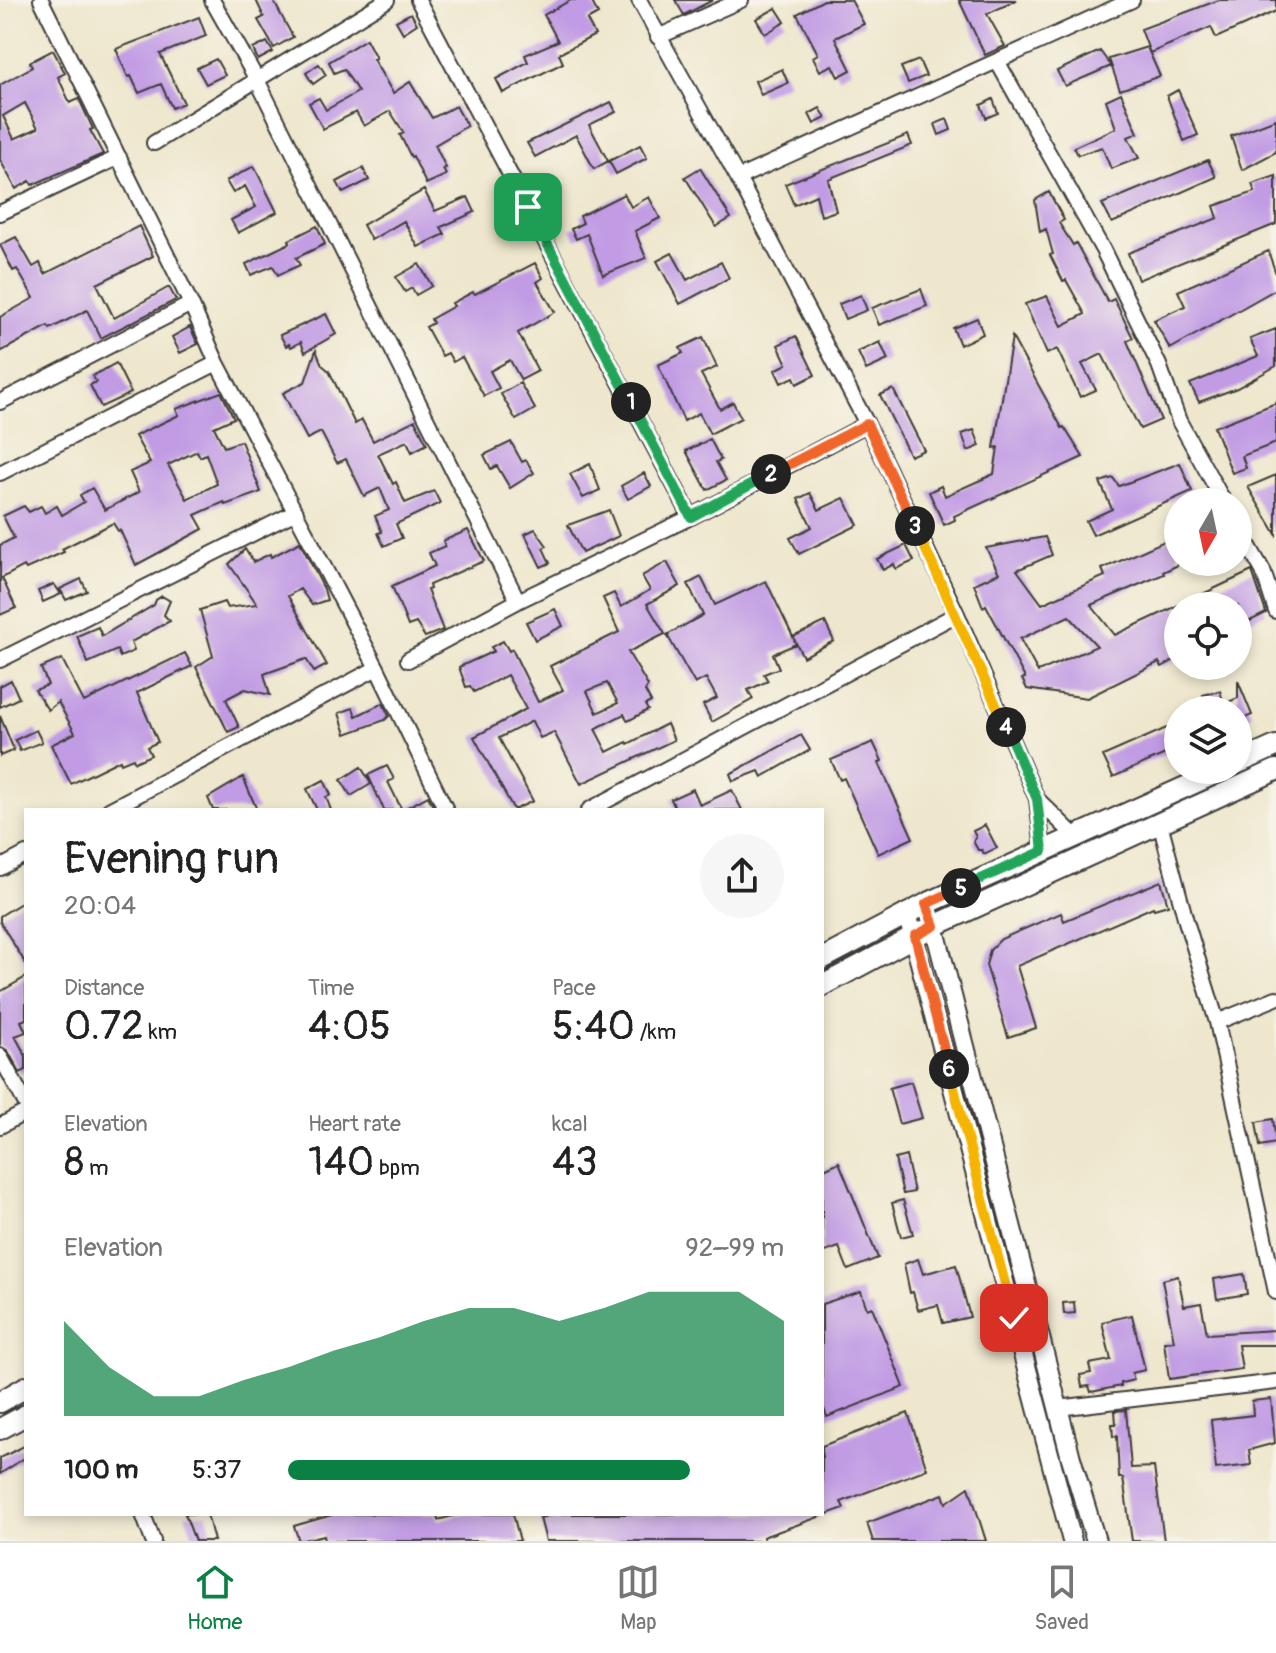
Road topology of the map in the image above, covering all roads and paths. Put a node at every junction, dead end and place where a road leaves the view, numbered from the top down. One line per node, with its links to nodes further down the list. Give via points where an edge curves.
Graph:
1 (41, 0): 12 (street)
2 (212, 0): 10 (street)
3 (387, 0): 10 (street)
4 (418, 0): 22 (street)
5 (639, 0): 8 (street)
6 (741, 0): 8 (street)
7 (1132, 0): 9 (street)
8 (658, 37): 13 (street)
9 (997, 61): 13 (street); 20 (street, via 1103,250 1159,365 1179,421)
10 (256, 78): 11 (street); 24 (street)
11 (154, 143)
12 (119, 157): 14 (street); 15 (street)
13 (738, 178): 18 (street)
14 (1, 210)
15 (191, 304): 16 (street); 17 (street)
16 (217, 363): 19 (street); 21 (street)
17 (0, 402)
18 (867, 424): 22 (street); 26 (street)
19 (0, 473)
20 (1216, 488)
21 (296, 512): 27 (street); 29 (street)
22 (691, 517): 24 (street)
23 (1252, 552): 25 (street)
24 (518, 601): 28 (street)
25 (1276, 611)
26 (957, 614): 34 (street); 37 (street)
27 (0, 660)
28 (408, 660)
29 (377, 668): 35 (street); 36 (street)
30 (1276, 746): 31 (main road)
31 (1252, 757)
32 (1276, 770): 38 (main road)
33 (1192, 784): 39 (main road)
34 (1037, 799): 39 (street); 40 (street)
35 (113, 808)
36 (445, 808)
37 (593, 808)
38 (1160, 823): 45 (main road); 50 (street)
39 (1076, 837): 40 (main road)
40 (1043, 851): 43 (main road)
41 (24, 855): 42 (street)
42 (0, 868)
43 (926, 904): 44 (main road); 45 (street)
44 (907, 913): 46 (street); 47 (main road)
45 (934, 926): 46 (main road); 59 (street)
46 (915, 936): 48 (main road); 62 (street)
47 (824, 958)
48 (824, 985)
49 (1276, 998): 50 (street)
50 (1217, 1022): 55 (street)
51 (0, 1056): 52 (street)
52 (24, 1100)
53 (24, 1113): 54 (street)
54 (0, 1126)
55 (1276, 1292)
56 (1276, 1382): 59 (street)
57 (24, 1388): 58 (main road)
58 (0, 1402)
59 (1058, 1408): 62 (street)
60 (24, 1416): 61 (main road)
61 (0, 1429)
62 (1062, 1461): 65 (street); 66 (street)
63 (144, 1516): 64 (street)
64 (153, 1541)
65 (1072, 1541)
66 (1096, 1541)

